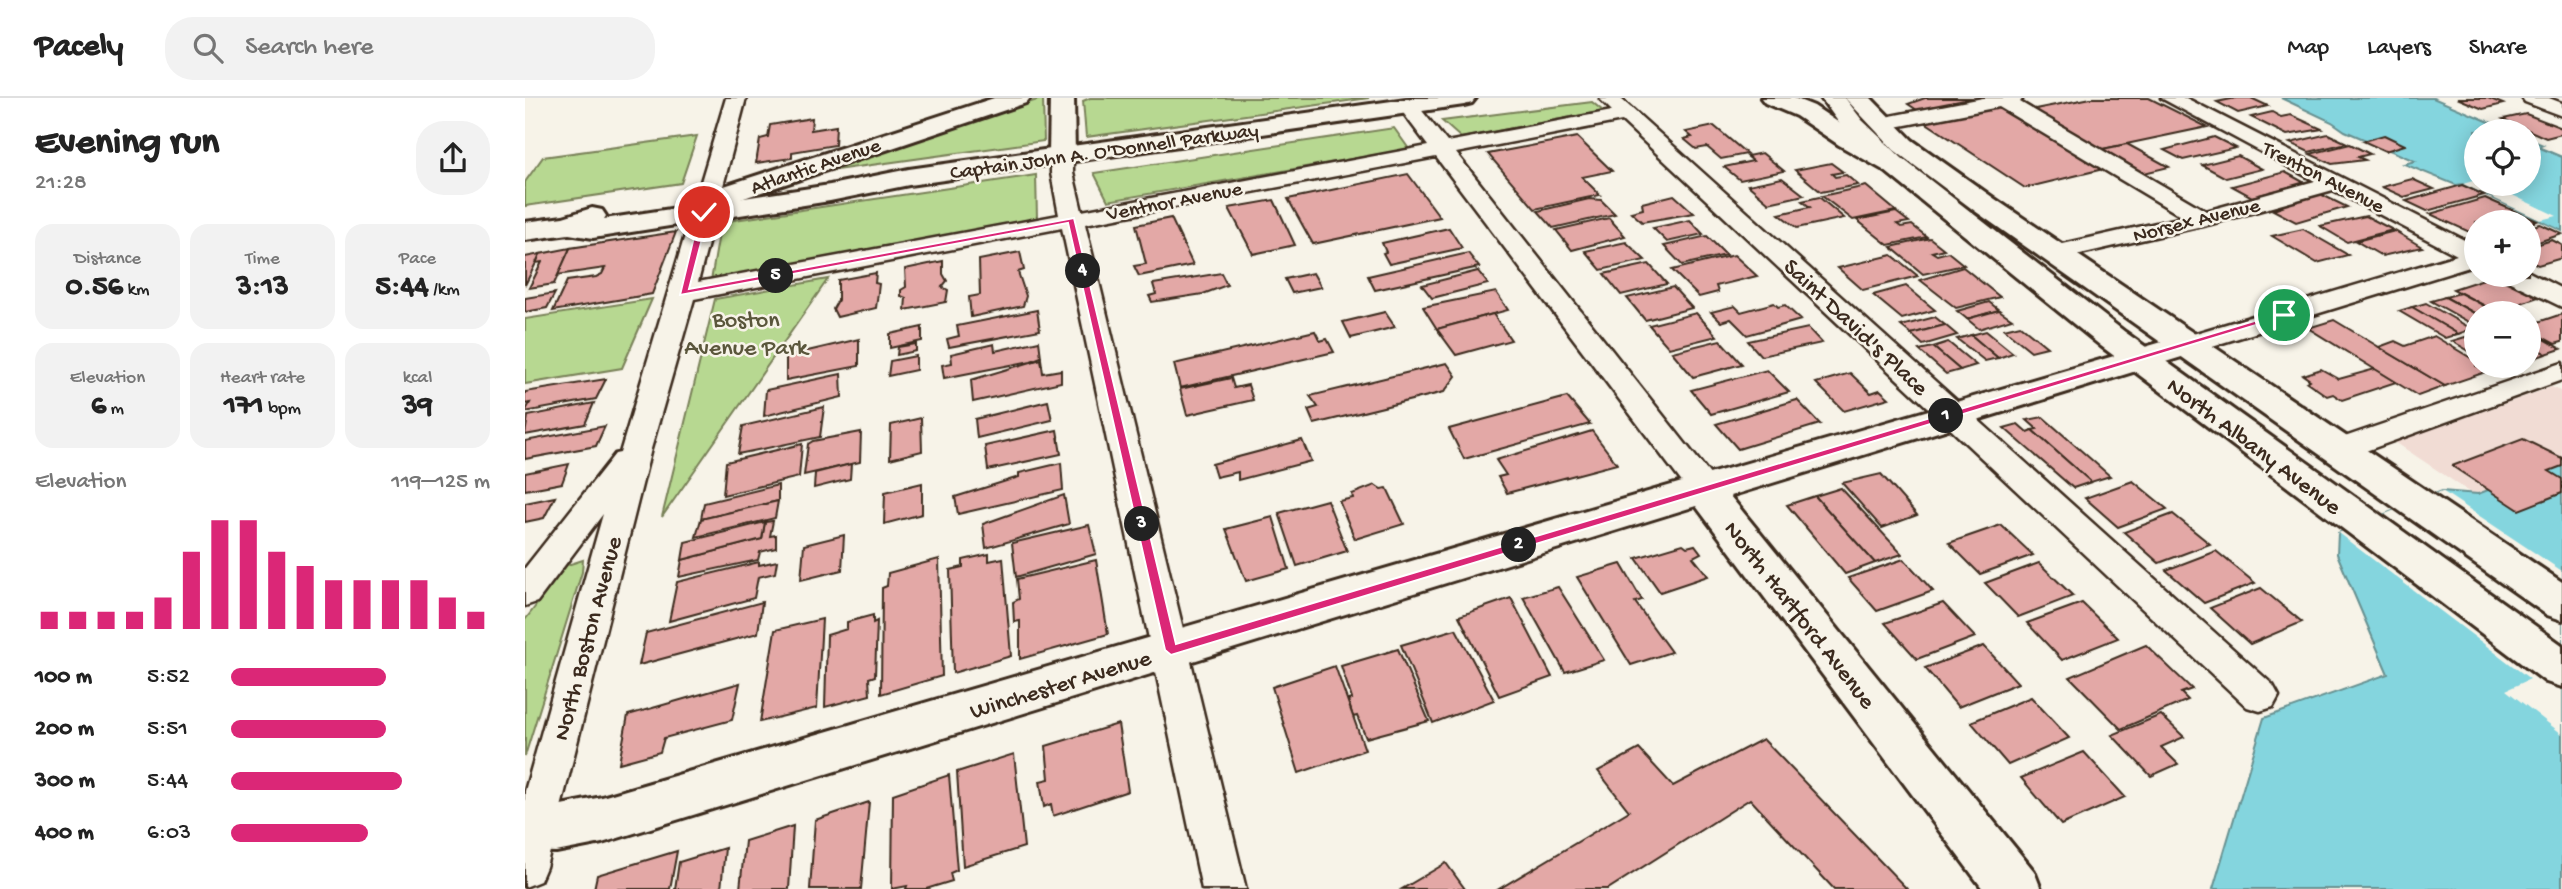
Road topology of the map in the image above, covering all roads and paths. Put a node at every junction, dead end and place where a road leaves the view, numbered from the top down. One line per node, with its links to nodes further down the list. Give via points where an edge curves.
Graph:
1 (736, 98): 19 (street, North Boston Avenue)
2 (1018, 98): 19 (main road, Atlantic Avenue)
3 (1062, 98): 16 (main road)
4 (1464, 98): 11 (main road, Captain John A. O'Donnell Parkway)
5 (1773, 98): 17 (main road, via 1805,111)
6 (1833, 98): 17 (main road, North Albany Avenue)
7 (1857, 98): 14 (main road, North Albany Avenue)
8 (2171, 98): 18 (street, Trenton Avenue)
9 (2532, 98): 13 (street)
10 (2008, 99): 14 (street); 20 (street)
11 (1408, 106): 15 (street, North Hartford Avenue); 16 (main road, Captain John A. O'Donnell Parkway)
12 (1616, 106): 15 (street, Ventnor Avenue); 32 (street, Saint David's Place)
13 (2562, 110)
14 (1880, 124): 24 (main road, North Albany Avenue)
15 (1440, 150): 21 (street, Ventnor Avenue); 35 (street, North Hartford Avenue)
16 (1062, 156): 19 (main road, Captain John A. O'Donnell Parkway, via 830,193); 21 (street)
17 (1894, 165): 30 (main road, North Albany Avenue)
18 (2337, 183): 20 (street, Norsex Avenue); 23 (street, Trenton Avenue)
19 (712, 202): 22 (main road, Atlantic Avenue, via 593,229 569,225); 27 (street, North Boston Avenue)
20 (2203, 219): 24 (street, Norsex Avenue)
21 (1072, 220): 27 (street, Ventnor Avenue); 38 (street)
22 (525, 231)
23 (2464, 250)
24 (2054, 253): 29 (main road, North Albany Avenue)
25 (2464, 260): 29 (street, Winchester Avenue)
26 (2538, 287): 28 (street)
27 (683, 293): 33 (street, North Boston Avenue)
28 (2562, 299)
29 (2186, 345): 30 (main road, Winchester Avenue); 34 (main road, North Albany Avenue)
30 (2139, 359): 32 (main road, Winchester Avenue); 39 (main road, North Albany Avenue)
31 (2562, 371): 34 (street)
32 (1952, 414): 35 (main road, Winchester Avenue); 40 (street, Saint David's Place)
33 (636, 449): 36 (street, North Boston Avenue); 41 (street, North Boston Avenue)
34 (2338, 450): 37 (main road, North Albany Avenue)
35 (1704, 489): 38 (main road, Winchester Avenue); 43 (main road, North Hartford Avenue)
36 (525, 593)
37 (2562, 604)
38 (1171, 650): 41 (main road, Winchester Avenue); 42 (street)
39 (2562, 669)
40 (2260, 696)
41 (528, 842)
42 (1224, 889)
43 (2015, 889)

